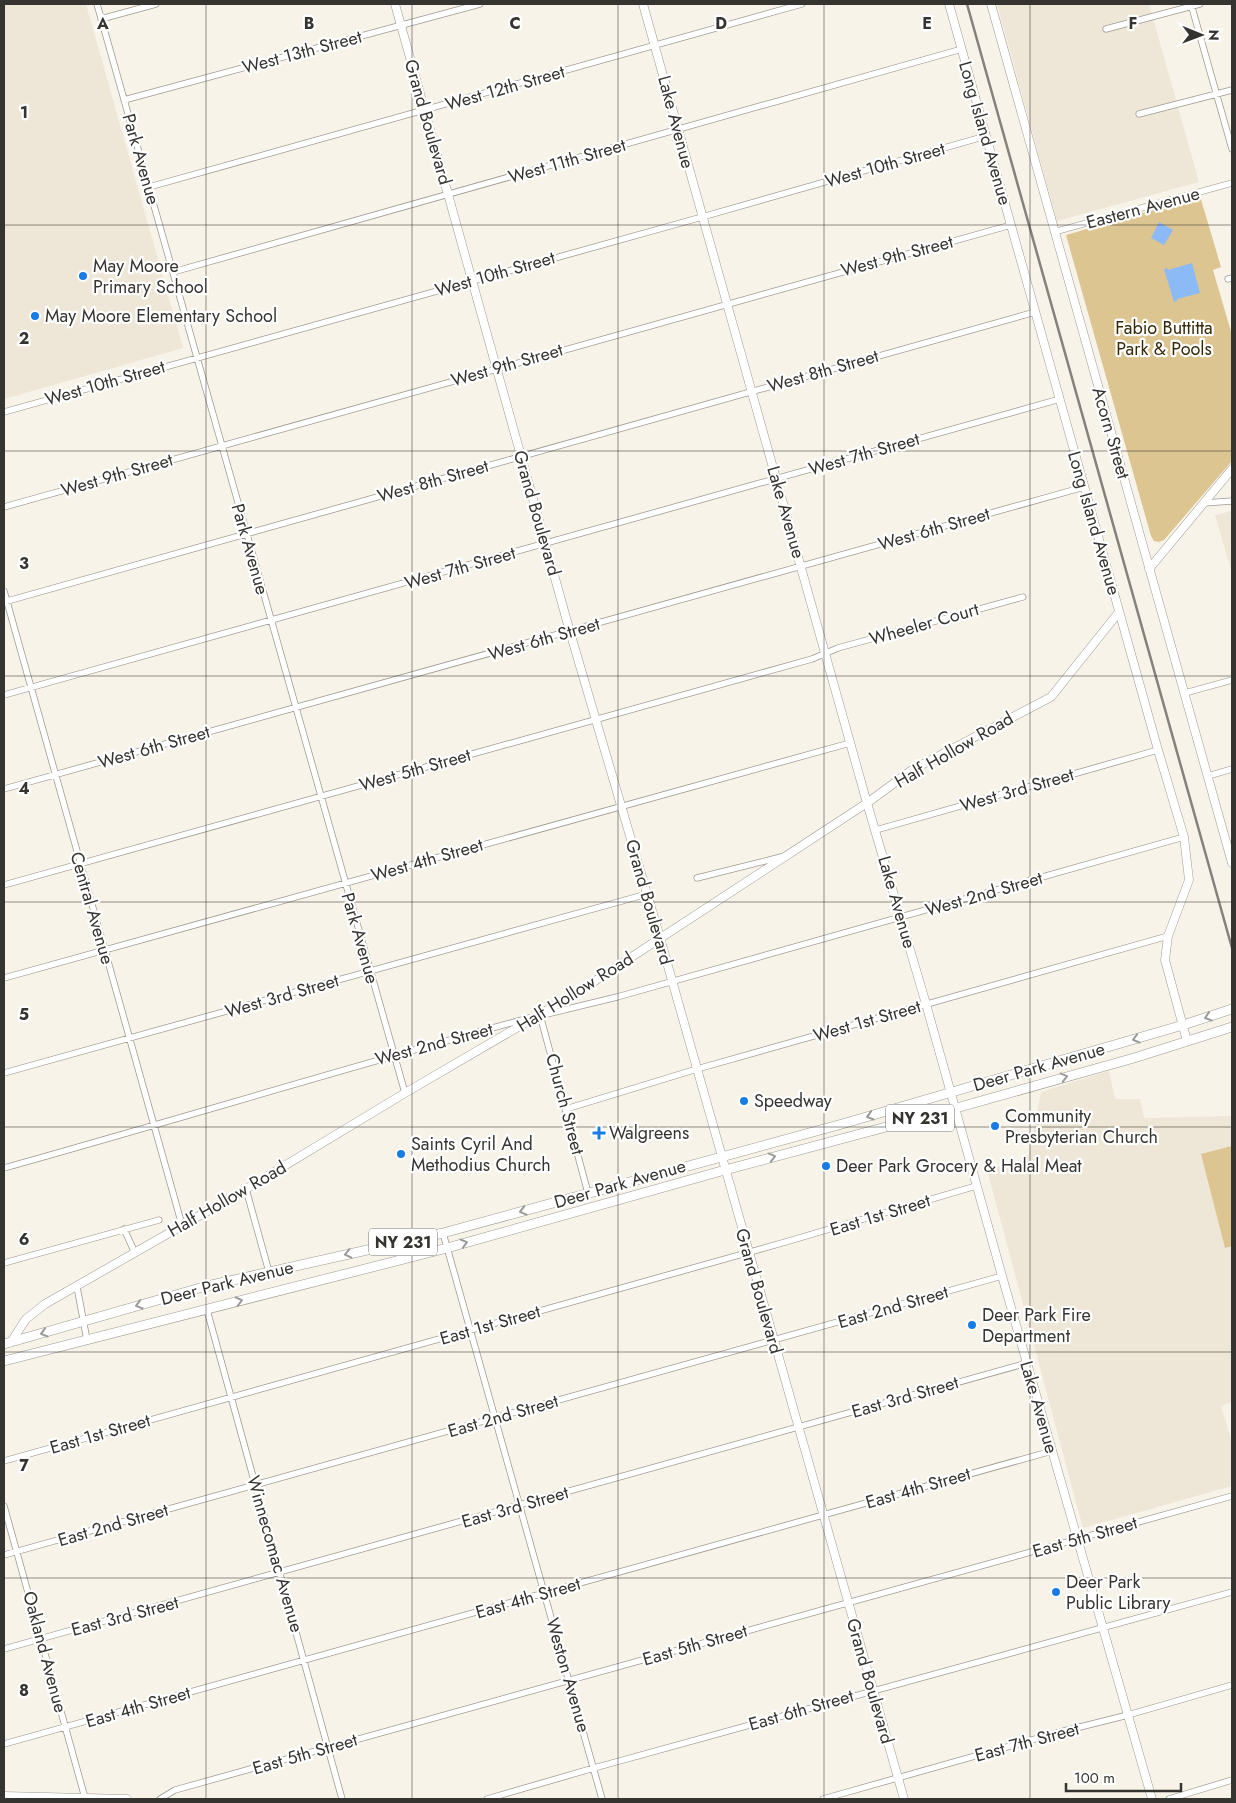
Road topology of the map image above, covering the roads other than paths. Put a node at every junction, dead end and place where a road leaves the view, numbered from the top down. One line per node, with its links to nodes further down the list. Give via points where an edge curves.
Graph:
1 (97, 4): 11 (street, Park Avenue)
2 (156, 4): 11 (street)
3 (395, 4): 12 (street, Grand Boulevard)
4 (480, 4): 12 (street, West 13th Street)
5 (643, 4): 14 (street, Lake Avenue)
6 (802, 4): 14 (street, West 12th Street)
7 (949, 4): 15 (street, Long Island Avenue)
8 (991, 4): 29 (street, Acorn Street)
9 (1200, 4): 10 (street)
10 (1191, 5): 13 (street); 17 (street)
11 (101, 19): 18 (street, Park Avenue)
12 (401, 26): 18 (street, West 13th Street); 19 (street, Grand Boulevard)
13 (1106, 29)
14 (655, 46): 19 (street, West 12th Street); 21 (street, Lake Avenue)
15 (962, 49): 21 (street, West 11th Street); 22 (street, Long Island Avenue)
16 (1232, 90): 17 (street)
17 (1217, 94): 20 (street); 23 (street)
18 (124, 100): 25 (street, Park Avenue)
19 (425, 110): 25 (street, West 12th Street); 26 (street, Grand Boulevard)
20 (1139, 114)
21 (679, 129): 26 (street, West 11th Street); 27 (street, Lake Avenue)
22 (986, 136): 27 (street, West 10th Street); 28 (street, Long Island Avenue)
23 (1232, 149)
24 (1232, 184): 29 (street, Eastern Avenue)
25 (149, 187): 30 (street, Park Avenue)
26 (448, 195): 30 (street, West 11th Street); 31 (street, Grand Boulevard)
27 (702, 217): 31 (street, West 10th Street); 32 (street, Lake Avenue)
28 (1011, 225): 32 (street, West 9th Street); 33 (street, Long Island Avenue)
29 (1054, 232): 50 (street, Acorn Street)
30 (173, 272): 34 (street, Park Avenue)
31 (473, 280): 34 (street, West 10th Street); 35 (street, Grand Boulevard)
32 (726, 303): 35 (street, West 9th Street); 36 (street, Lake Avenue)
33 (1035, 312): 36 (street, West 8th Street); 37 (street, Long Island Avenue)
34 (197, 357): 38 (street, West 10th Street); 39 (street, Park Avenue)
35 (496, 368): 39 (street, West 9th Street); 40 (street, Grand Boulevard)
36 (752, 391): 40 (street, West 8th Street); 42 (street, Lake Avenue)
37 (1060, 399): 42 (street, West 7th Street); 43 (street, Long Island Avenue)
38 (4, 412)
39 (222, 446): 46 (street, West 9th Street); 47 (street, Park Avenue)
40 (521, 456): 47 (street, West 8th Street); 48 (street, Grand Boulevard)
41 (1232, 469): 45 (street)
42 (776, 479): 48 (street, West 7th Street); 49 (street, Lake Avenue)
43 (1084, 487): 49 (street, West 6th Street); 54 (street, Long Island Avenue)
44 (1232, 501): 45 (street)
45 (1204, 503): 50 (street)
46 (4, 507)
47 (245, 533): 53 (street, West 8th Street); 55 (street, Park Avenue)
48 (546, 544): 55 (street, West 7th Street); 56 (street, Grand Boulevard)
49 (802, 566): 56 (street, West 6th Street); 57 (street, Lake Avenue)
50 (1149, 569): 60 (street, Acorn Street)
51 (4, 591): 53 (street, Central Avenue)
52 (1023, 596): 57 (street, Wheeler Court)
53 (5, 601): 59 (street, Central Avenue)
54 (1119, 612): 65 (street, Long Island Avenue); 71 (street, Half Hollow Road, via 1051,697 912,770)
55 (271, 621): 59 (street, West 7th Street); 62 (street, Park Avenue)
56 (570, 632): 62 (street, West 6th Street); 63 (street, Grand Boulevard)
57 (825, 653): 63 (street, West 5th Street); 64 (street, Lake Avenue)
58 (1232, 680): 60 (street)
59 (31, 688): 61 (street, West 7th Street); 67 (street, Central Avenue)
60 (1185, 693): 68 (street, Acorn Street)
61 (4, 696)
62 (295, 708): 67 (street, West 6th Street); 70 (street, Park Avenue)
63 (596, 720): 70 (street, West 5th Street); 72 (street, Grand Boulevard)
64 (850, 742): 71 (street, Lake Avenue); 72 (street, West 4th Street)
65 (1158, 750): 73 (street, West 3rd Street); 74 (street, Long Island Avenue)
66 (1232, 769): 68 (street)
67 (55, 775): 69 (street, West 6th Street); 77 (street, Central Avenue)
68 (1208, 776): 76 (street, Acorn Street)
69 (4, 789)
70 (320, 797): 77 (street, West 5th Street); 79 (street, Park Avenue)
71 (867, 803): 73 (street, Lake Avenue); 75 (street, Half Hollow Road)
72 (620, 806): 79 (street, West 4th Street); 81 (street, Grand Boulevard)
73 (876, 830): 82 (street, Lake Avenue)
74 (1184, 837): 82 (street, West 2nd Street); 83 (street, Long Island Avenue, via 1189,880)
75 (783, 857): 78 (street); 84 (street, Half Hollow Road)
76 (1232, 862)
77 (80, 864): 80 (street, West 5th Street); 85 (street, Central Avenue)
78 (697, 878)
79 (345, 883): 85 (street, West 4th Street); 86 (street, Park Avenue)
80 (4, 885)
81 (647, 894): 84 (street, Grand Boulevard); 86 (street, West 3rd Street)
82 (901, 917): 88 (street, West 2nd Street); 89 (street, Lake Avenue)
83 (1168, 936): 89 (street, West 1st Street); 92 (street, Long Island Avenue, via 1165,960)
84 (660, 938): 88 (street, Grand Boulevard); 91 (street, Half Hollow Road)
85 (104, 951): 87 (street, West 4th Street); 94 (street, Central Avenue)
86 (370, 971): 94 (street, West 3rd Street); 96 (street, Park Avenue)
87 (4, 978)
88 (672, 982): 91 (street, West 2nd Street); 97 (street, Grand Boulevard)
89 (926, 1004): 97 (street, West 1st Street); 100 (street, Lake Avenue)
90 (1232, 1009): 92 (main road, Deer Park Avenue / NY 231, one-way to 92)
91 (540, 1015): 96 (street, West 2nd Street); 99 (street, Half Hollow Road); 101 (street, Church Street)
92 (1183, 1025): 95 (street, Long Island Avenue); 100 (main road, Deer Park Avenue / NY 231, one-way to 100)
93 (1232, 1027): 95 (main road, Deer Park Avenue / NY 231)
94 (130, 1038): 98 (street, West 3rd Street); 103 (street, Central Avenue)
95 (1187, 1041): 102 (main road, Deer Park Avenue / NY 231, one-way to 95)
96 (394, 1055): 99 (street, Park Avenue); 103 (street, West 2nd Street)
97 (697, 1070): 101 (street, West 1st Street); 104 (street, Grand Boulevard)
98 (4, 1073)
99 (404, 1093): 108 (street, Half Hollow Road)
100 (950, 1093): 102 (street, Lake Avenue); 104 (main road, Deer Park Avenue / NY 231, one-way to 104)
101 (566, 1108): 109 (street, Church Street)
102 (955, 1108): 106 (main road, Deer Park Avenue / NY 231, one-way to 102); 107 (street, Lake Avenue)
103 (154, 1126): 105 (street, West 2nd Street); 111 (street, Central Avenue)
104 (721, 1156): 106 (street, Grand Boulevard); 109 (main road, Deer Park Avenue / NY 231)
105 (4, 1168)
106 (725, 1170): 114 (main road, Deer Park Avenue / NY 231, one-way to 106); 116 (street, Grand Boulevard)
107 (976, 1186): 116 (street, East 1st Street); 119 (street, Lake Avenue)
108 (246, 1189): 111 (street, Half Hollow Road); 118 (street)
109 (588, 1193): 113 (main road, Deer Park Avenue / NY 231, one-way to 113)
110 (159, 1220): 112 (street)
111 (182, 1225): 115 (street, Half Hollow Road)
112 (124, 1229): 115 (street); 117 (street)
113 (443, 1233): 114 (street, Weston Avenue); 118 (main road, Deer Park Avenue / NY 231, one-way to 118)
114 (447, 1248): 121 (main road, Deer Park Avenue / NY 231, one-way to 114); 123 (street, Weston Avenue)
115 (135, 1253): 120 (street, Half Hollow Road)
116 (749, 1253): 123 (street, East 1st Street); 125 (street, Grand Boulevard)
117 (4, 1262)
118 (268, 1272): 122 (main road, Deer Park Avenue / NY 231, one-way to 122)
119 (1002, 1276): 125 (street, East 2nd Street); 128 (street, Lake Avenue)
120 (77, 1287): 122 (street); 126 (street, Half Hollow Road, via 45,1304 24,1322)
121 (206, 1310): 124 (main road, Deer Park Avenue / NY 231); 129 (street, Winnecomac Avenue)
122 (83, 1321): 124 (street); 126 (main road, Deer Park Avenue / NY 231, one-way to 126)
123 (471, 1331): 129 (street, East 1st Street); 130 (street, Weston Avenue)
124 (87, 1340): 127 (main road, Deer Park Avenue / NY 231)
125 (774, 1341): 130 (street, East 2nd Street); 131 (street, Grand Boulevard)
126 (8, 1343)
127 (4, 1361)
128 (1027, 1363): 131 (street, East 3rd Street); 132 (street, Lake Avenue)
129 (230, 1398): 133 (street, East 1st Street); 134 (street, Winnecomac Avenue)
130 (495, 1418): 134 (street, East 2nd Street); 137 (street, Weston Avenue)
131 (797, 1427): 137 (street, East 3rd Street); 138 (street, Grand Boulevard)
132 (1052, 1451): 138 (street, East 4th Street); 139 (street, Lake Avenue)
133 (4, 1461)
134 (255, 1485): 140 (street, East 2nd Street); 142 (street, Winnecomac Avenue)
135 (1232, 1496): 139 (street, East 5th Street)
136 (4, 1506): 140 (street, Oakland Avenue)
137 (519, 1506): 142 (street, East 3rd Street); 144 (street, Weston Avenue)
138 (822, 1515): 144 (street, East 4th Street); 145 (street, Grand Boulevard)
139 (1078, 1539): 145 (street, East 5th Street); 146 (street, Lake Avenue)
140 (17, 1551): 141 (street, East 2nd Street); 147 (street, Oakland Avenue)
141 (4, 1555)
142 (280, 1573): 147 (street, East 3rd Street); 149 (street, Winnecomac Avenue)
143 (1232, 1592): 146 (street, East 6th Street)
144 (545, 1593): 149 (street, East 4th Street); 150 (street, Weston Avenue)
145 (848, 1602): 150 (street, East 5th Street); 152 (street, Grand Boulevard)
146 (1104, 1628): 152 (street, East 6th Street); 153 (street, Lake Avenue)
147 (42, 1638): 148 (street, East 3rd Street); 154 (street, Oakland Avenue)
148 (4, 1649)
149 (304, 1660): 154 (street, East 4th Street); 156 (street, Winnecomac Avenue)
150 (570, 1681): 156 (street, East 5th Street); 157 (street, Weston Avenue)
151 (1232, 1685): 153 (street, East 7th Street)
152 (872, 1690): 157 (street, East 6th Street); 158 (street, Grand Boulevard)
153 (1128, 1715): 158 (street, East 7th Street); 170 (street, Lake Avenue)
154 (65, 1727): 155 (street, East 4th Street); 162 (street, Oakland Avenue)
155 (4, 1744)
156 (328, 1748): 164 (street, East 5th Street, via 175,1790); 165 (street, Winnecomac Avenue)
157 (594, 1768): 166 (street, East 6th Street); 167 (street, Weston Avenue)
158 (898, 1778): 168 (street, East 7th Street); 169 (street, Grand Boulevard)
159 (1232, 1780): 171 (street)
160 (4, 1796): 161 (street)
161 (53, 1798): 162 (street)
162 (85, 1798): 163 (street)
163 (127, 1799)
164 (160, 1799)
165 (342, 1799)
166 (487, 1799)
167 (602, 1799)
168 (823, 1799)
169 (904, 1799)
170 (1152, 1799)
171 (1169, 1799)

